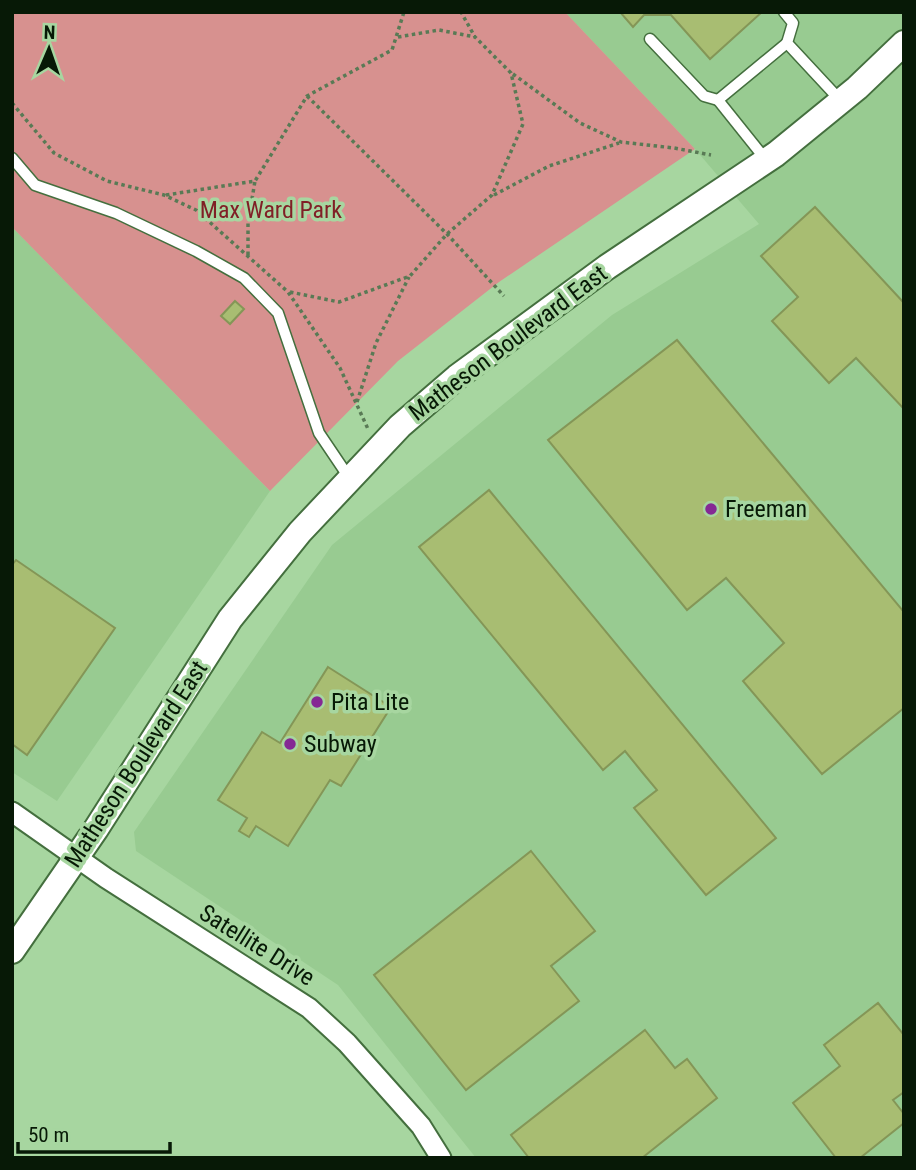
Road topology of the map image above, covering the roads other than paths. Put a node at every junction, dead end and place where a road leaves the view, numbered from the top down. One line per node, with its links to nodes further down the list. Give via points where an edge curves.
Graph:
1 (783, 12): 3 (lane, via 793,23)
2 (650, 38): 5 (lane, via 704,96)
3 (787, 43): 5 (lane); 6 (lane)
4 (904, 43): 6 (street, Matheson Boulevard East)
5 (718, 100): 8 (lane)
6 (841, 101): 8 (street, Matheson Boulevard East)
7 (12, 158): 9 (lane, via 35,185 116,213 244,278 278,313 319,433)
8 (766, 161): 9 (street, Matheson Boulevard East, via 607,267 451,383 400,426)
9 (350, 479): 11 (street, Matheson Boulevard East, via 230,619)
10 (12, 812): 11 (street, Satellite Drive)
11 (76, 856): 12 (street, Matheson Boulevard East); 13 (street, Satellite Drive, via 309,1008 421,1126)
12 (12, 951)
13 (441, 1158)

